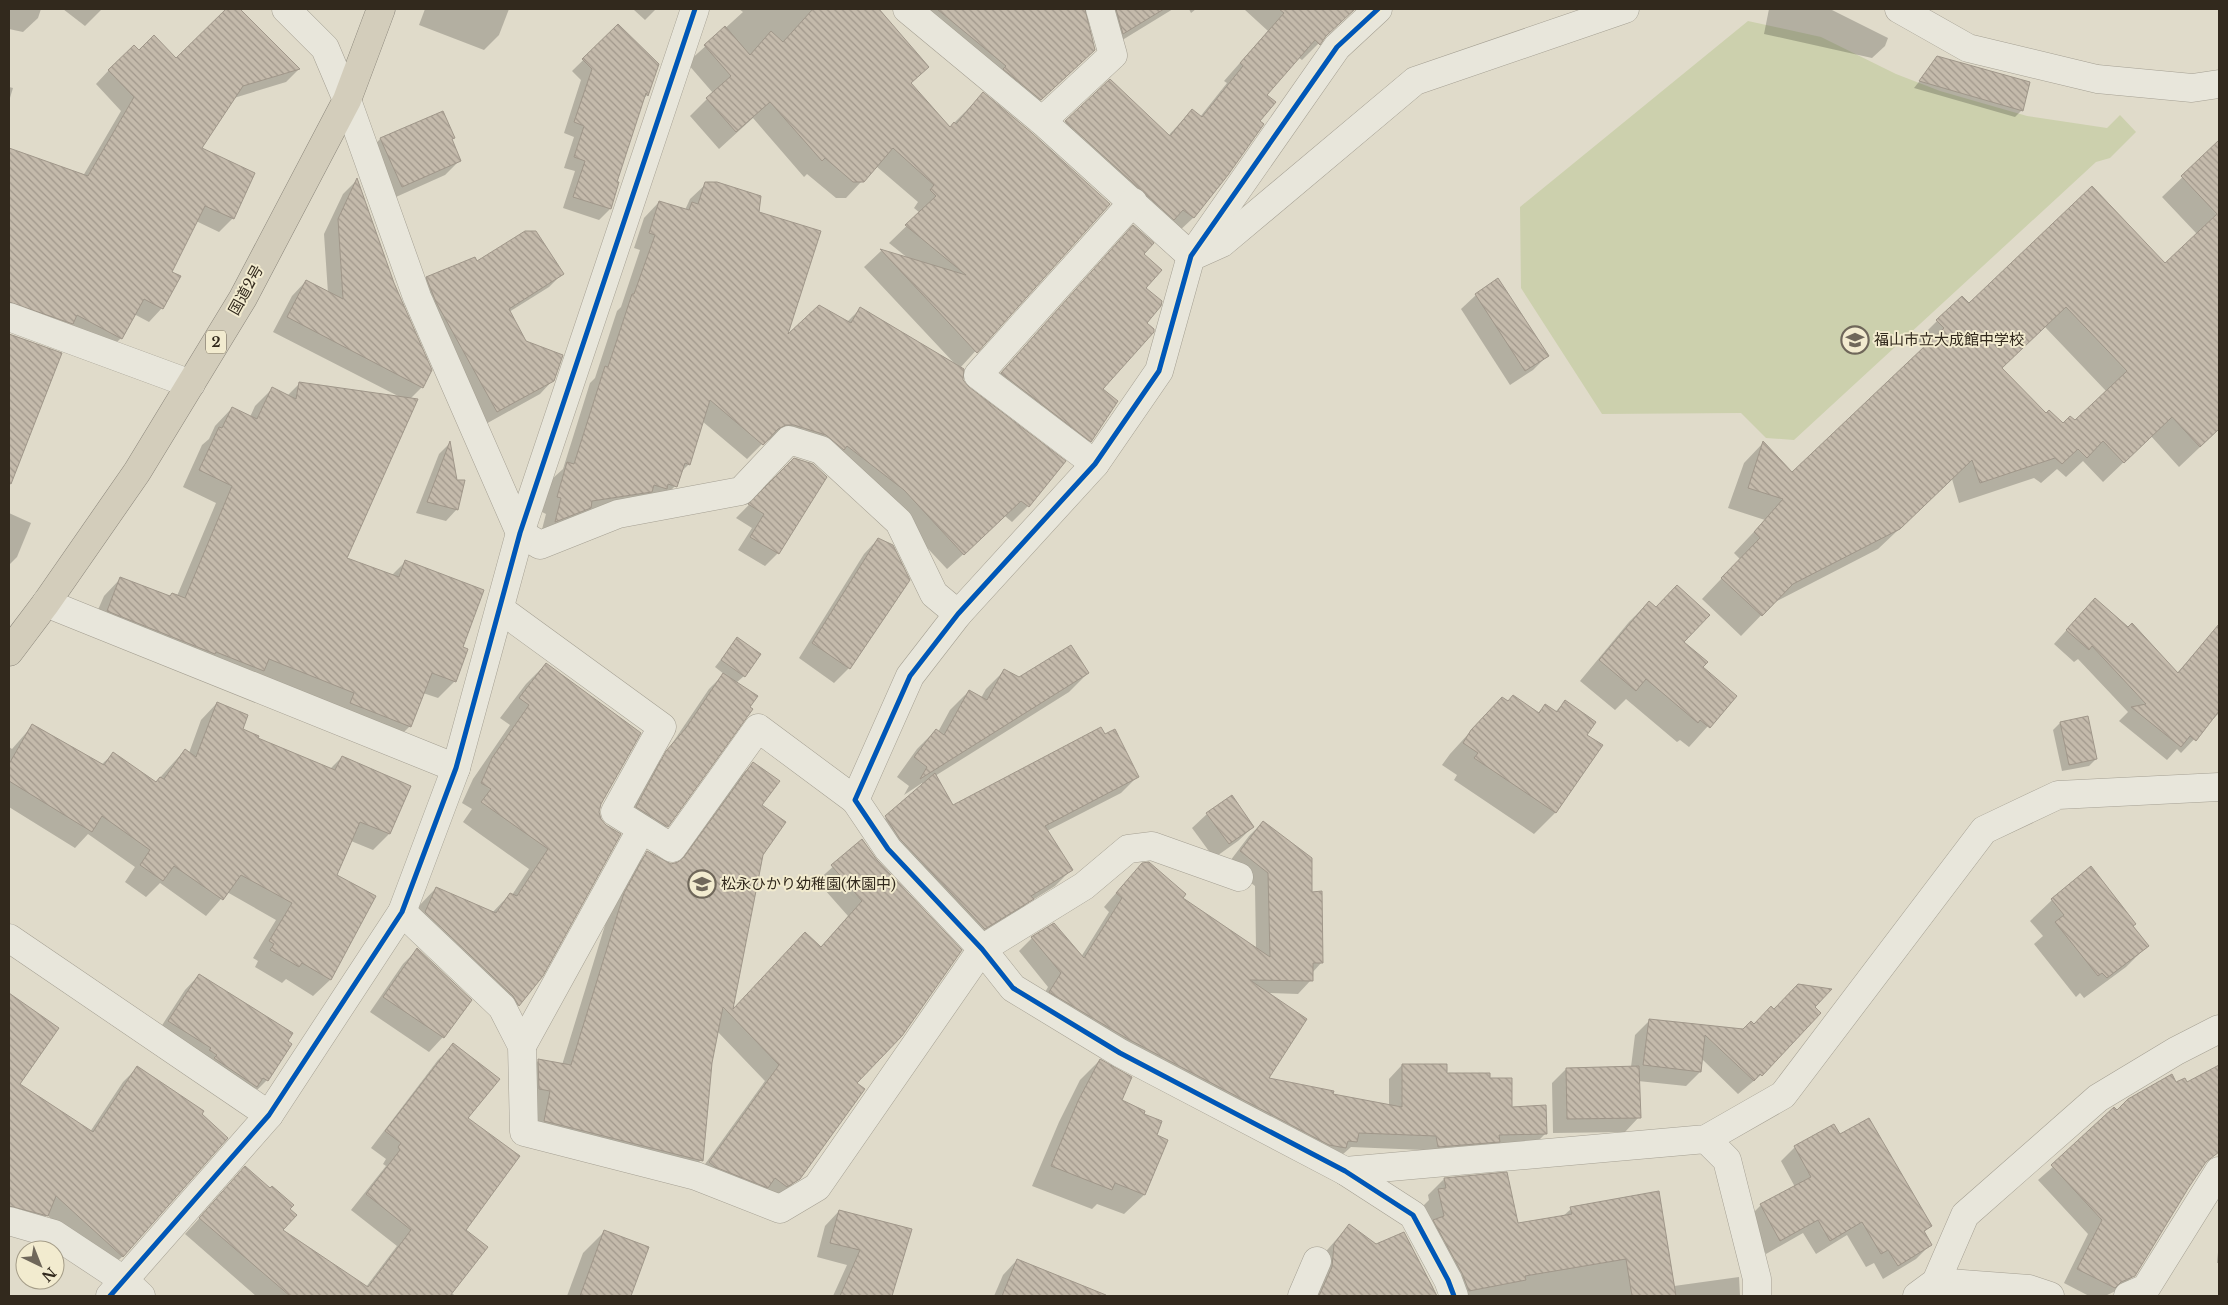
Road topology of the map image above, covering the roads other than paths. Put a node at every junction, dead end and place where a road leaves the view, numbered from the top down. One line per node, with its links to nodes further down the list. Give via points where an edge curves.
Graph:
1 (286, 9): 10 (street, via 325,48)
2 (382, 9): 10 (highway, 国道2号 / 2)
3 (694, 9): 19 (street)
4 (907, 9): 11 (street)
5 (1100, 9): 11 (street, via 1113,54)
6 (1378, 9): 12 (street, via 1337,47)
7 (1625, 9): 14 (street, via 1415,81)
8 (1899, 9): 9 (street, via 1968,48 2098,79 2192,88)
9 (2219, 84)
10 (347, 100): 17 (highway, 国道2号 / 2, via 244,298); 19 (street, via 417,297)
11 (1042, 121): 13 (street)
12 (1235, 193): 14 (street); 15 (street)
13 (1133, 202): 15 (street); 18 (street, via 978,375)
14 (1262, 210): 15 (street, via 1222,243)
15 (1191, 256): 18 (street, via 1160,371)
16 (9, 317): 17 (street)
17 (191, 384): 20 (highway, 国道2号 / 2, via 137,472)
18 (1096, 464): 22 (street)
19 (520, 533): 21 (street); 22 (street, via 540,545 618,514 741,491 789,440 821,450 899,522 934,594)
20 (46, 603): 23 (highway, 国道2号 / 2); 24 (street)
21 (500, 609): 24 (street); 27 (street, via 662,727 614,812)
22 (958, 614): 26 (street, via 910,676)
23 (9, 652)
24 (456, 768): 29 (street)
25 (2219, 787): 35 (street, via 2058,795 1984,830 1783,1095)
26 (856, 800): 27 (street, via 758,728 672,848); 31 (street, via 888,849)
27 (641, 830): 33 (street)
28 (1239, 877): 31 (street, via 1152,846 1128,849 1084,886)
29 (402, 912): 33 (street, via 502,1006); 34 (street)
30 (9, 938): 34 (street)
31 (982, 949): 33 (street, via 817,1187 780,1209 696,1176 524,1132); 36 (street, via 1013,988 1120,1053)
32 (2219, 1029): 40 (street, via 2098,1098 1965,1216)
33 (522, 1046)
34 (269, 1115): 41 (street)
35 (1706, 1139): 36 (street); 44 (street, via 1727,1160 1757,1279)
36 (1345, 1171): 43 (street, via 1413,1215)
37 (2219, 1171): 46 (street, via 2146,1288)
38 (9, 1220): 41 (street, via 54,1234)
39 (1317, 1261): 42 (street)
40 (1927, 1289): 45 (street, via 2029,1289)
41 (126, 1291)
42 (1302, 1296)
43 (1454, 1296)
44 (1758, 1296)
45 (2050, 1296)
46 (2128, 1296)

